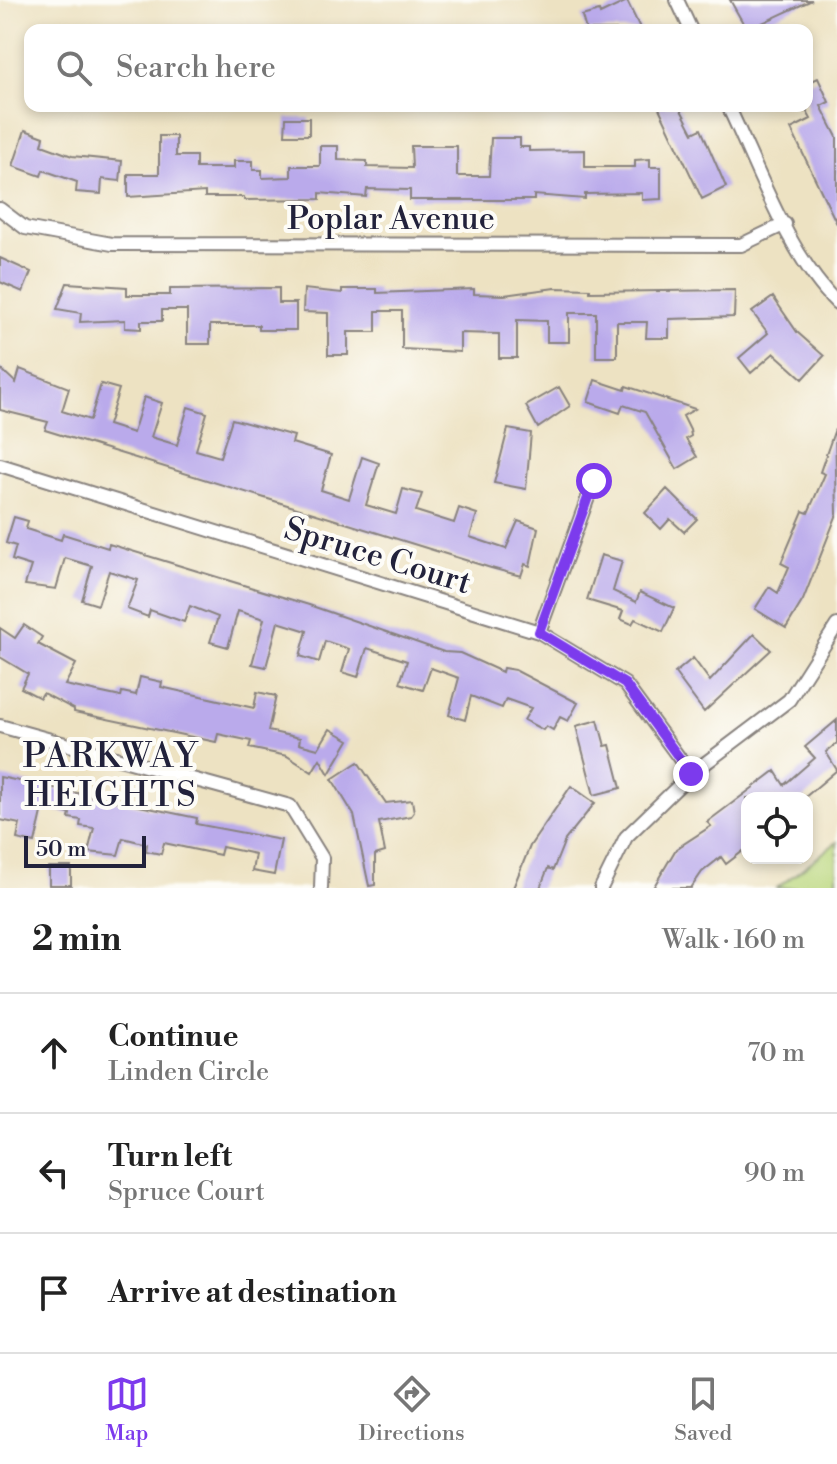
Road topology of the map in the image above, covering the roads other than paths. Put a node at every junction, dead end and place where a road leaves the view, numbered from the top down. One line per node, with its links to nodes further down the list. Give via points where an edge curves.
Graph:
1 (677, 0): 2 (street)
2 (688, 24)
3 (731, 112): 5 (street)
4 (0, 209): 5 (street, Poplar Avenue, via 25,228 112,244 741,245)
5 (785, 224): 6 (street, via 823,290)
6 (837, 303)
7 (0, 465): 10 (street, Spruce Court)
8 (594, 481): 10 (street)
9 (837, 625): 12 (street, via 789,700)
10 (539, 632): 12 (street, Spruce Court, via 625,684)
11 (0, 726): 13 (street, via 290,806 322,858)
12 (691, 774): 14 (street, via 626,837)
13 (321, 888)
14 (601, 888)

